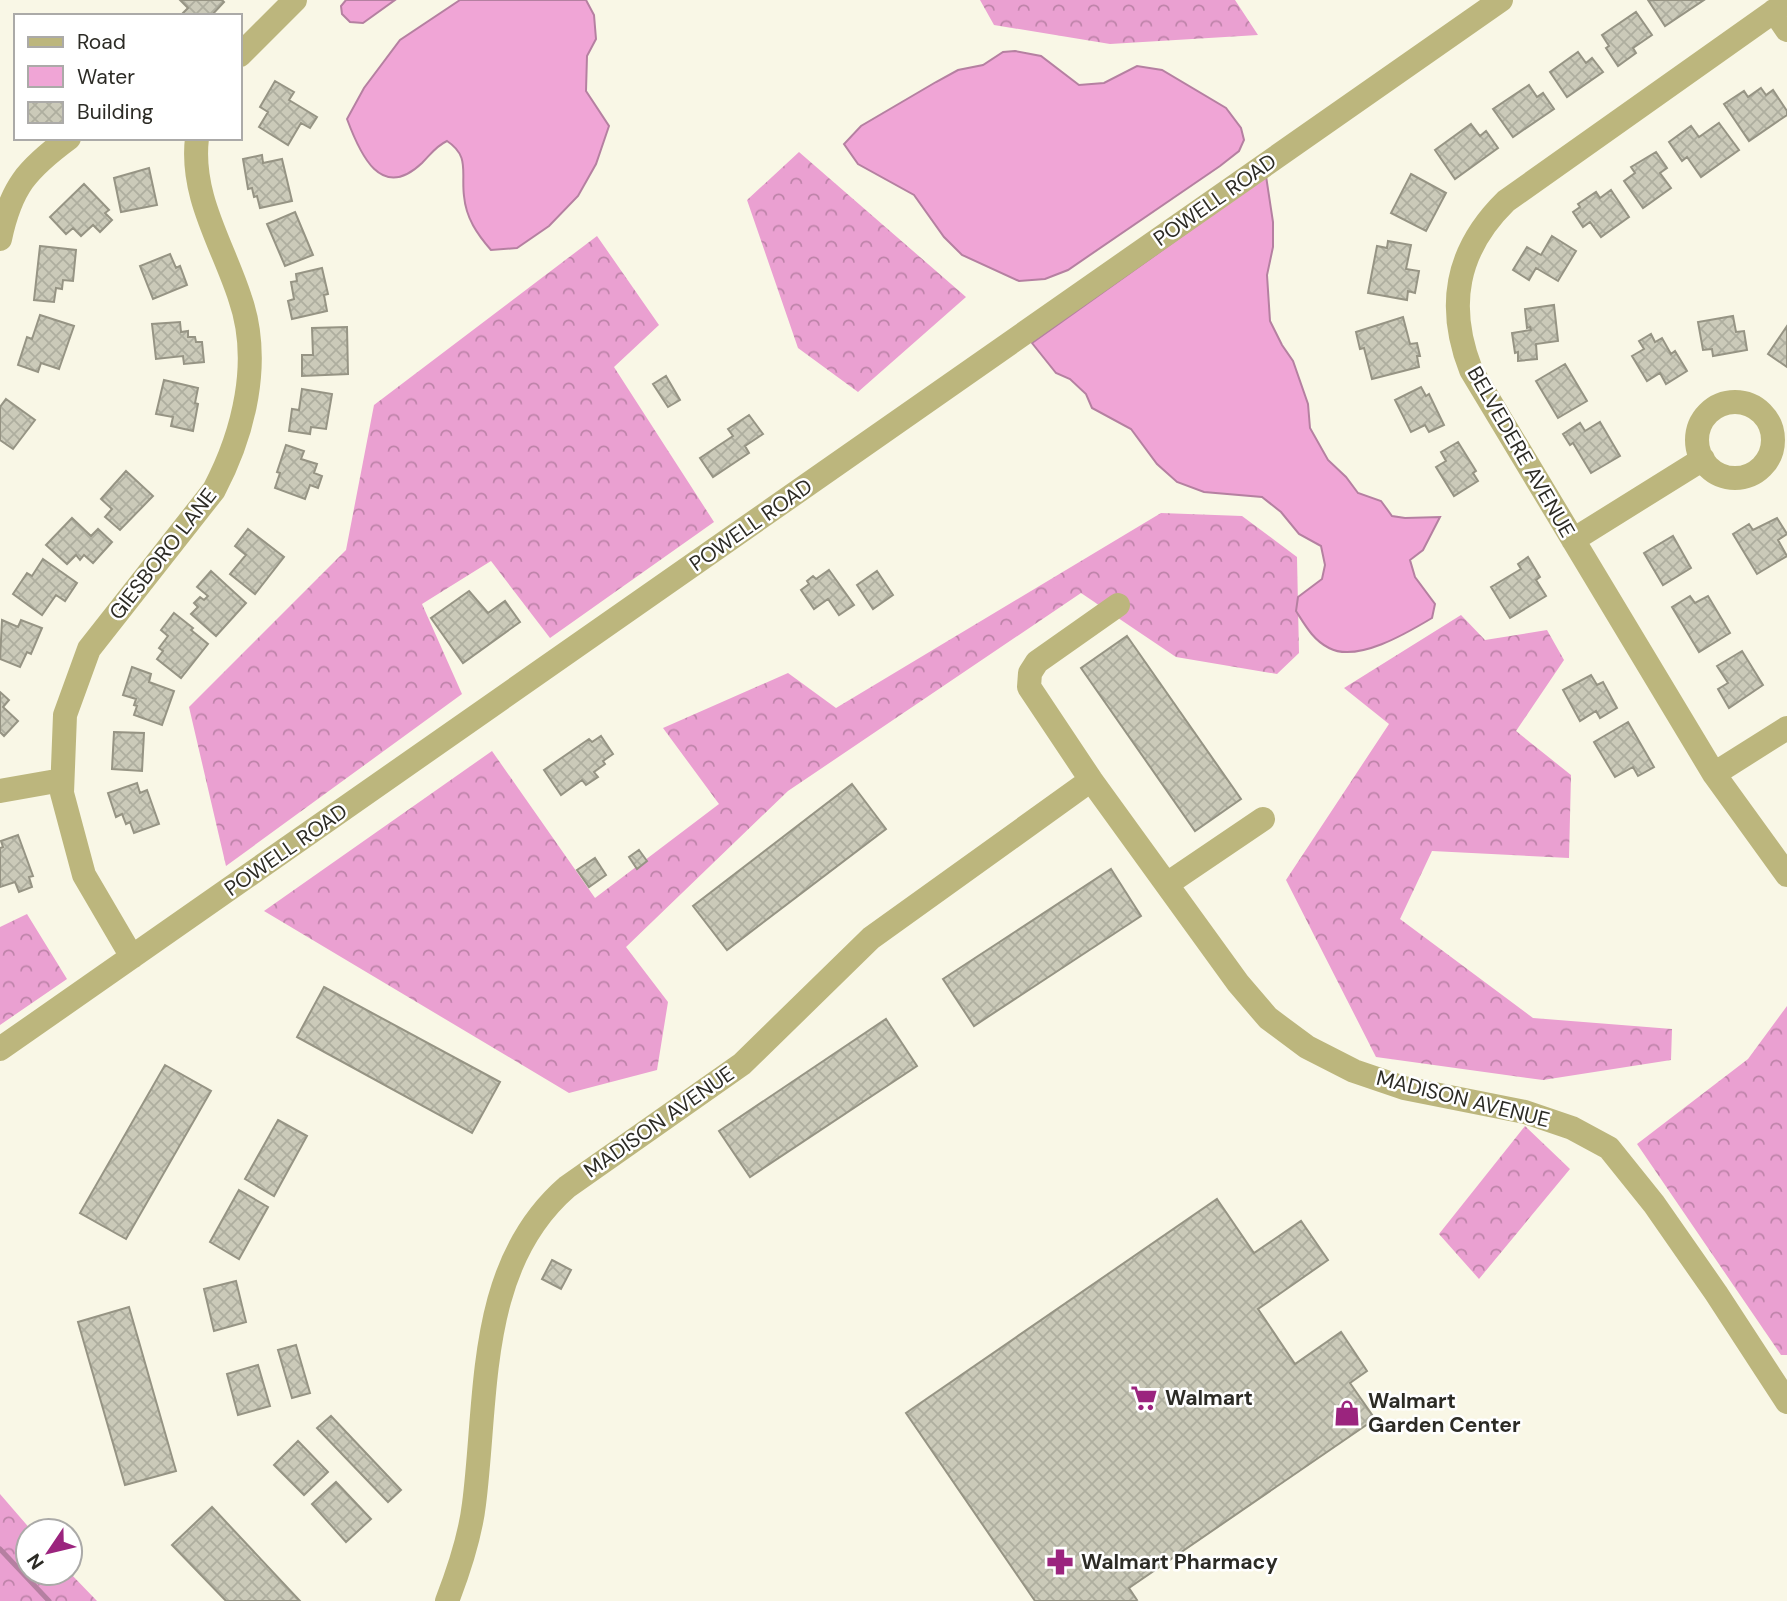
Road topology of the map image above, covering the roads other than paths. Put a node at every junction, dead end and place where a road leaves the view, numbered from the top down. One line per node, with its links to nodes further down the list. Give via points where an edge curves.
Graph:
1 (295, 0): 4 (street)
2 (1501, 0): 19 (street, POWELL ROAD)
3 (1782, 14): 9 (street, BELVEDERE AVENUE, via 1506,201 1482,228 1465,260 1457,316 1464,353)
4 (242, 53)
5 (67, 140): 7 (street, via 29,171 15,191)
6 (197, 140): 13 (street, GIESBORO LANE, via 201,195 246,322 249,367 243,416 214,490 89,649 65,715)
7 (0, 239)
8 (1703, 459): 9 (street)
9 (1573, 540): 12 (street, BELVEDERE AVENUE)
10 (1118, 605): 14 (street, MADISON AVENUE, via 1037,662 1028,680 1031,694)
11 (1787, 728): 12 (street)
12 (1714, 774): 17 (street, BELVEDERE AVENUE)
13 (62, 780): 15 (street); 19 (street, GIESBORO LANE, via 84,875)
14 (1091, 780): 18 (street, MADISON AVENUE); 22 (street, MADISON AVENUE, via 880,931 742,1064 566,1187 530,1225 501,1292 484,1383 474,1504 466,1546)
15 (0, 791)
16 (1263, 819): 18 (street)
17 (1787, 875)
18 (1167, 884): 21 (street, MADISON AVENUE, via 1268,1018 1307,1047 1353,1071 1404,1088 1525,1112 1572,1128 1609,1148 1654,1204)
19 (132, 957): 20 (street, POWELL ROAD)
20 (0, 1049)
21 (1787, 1402)
22 (447, 1601)

